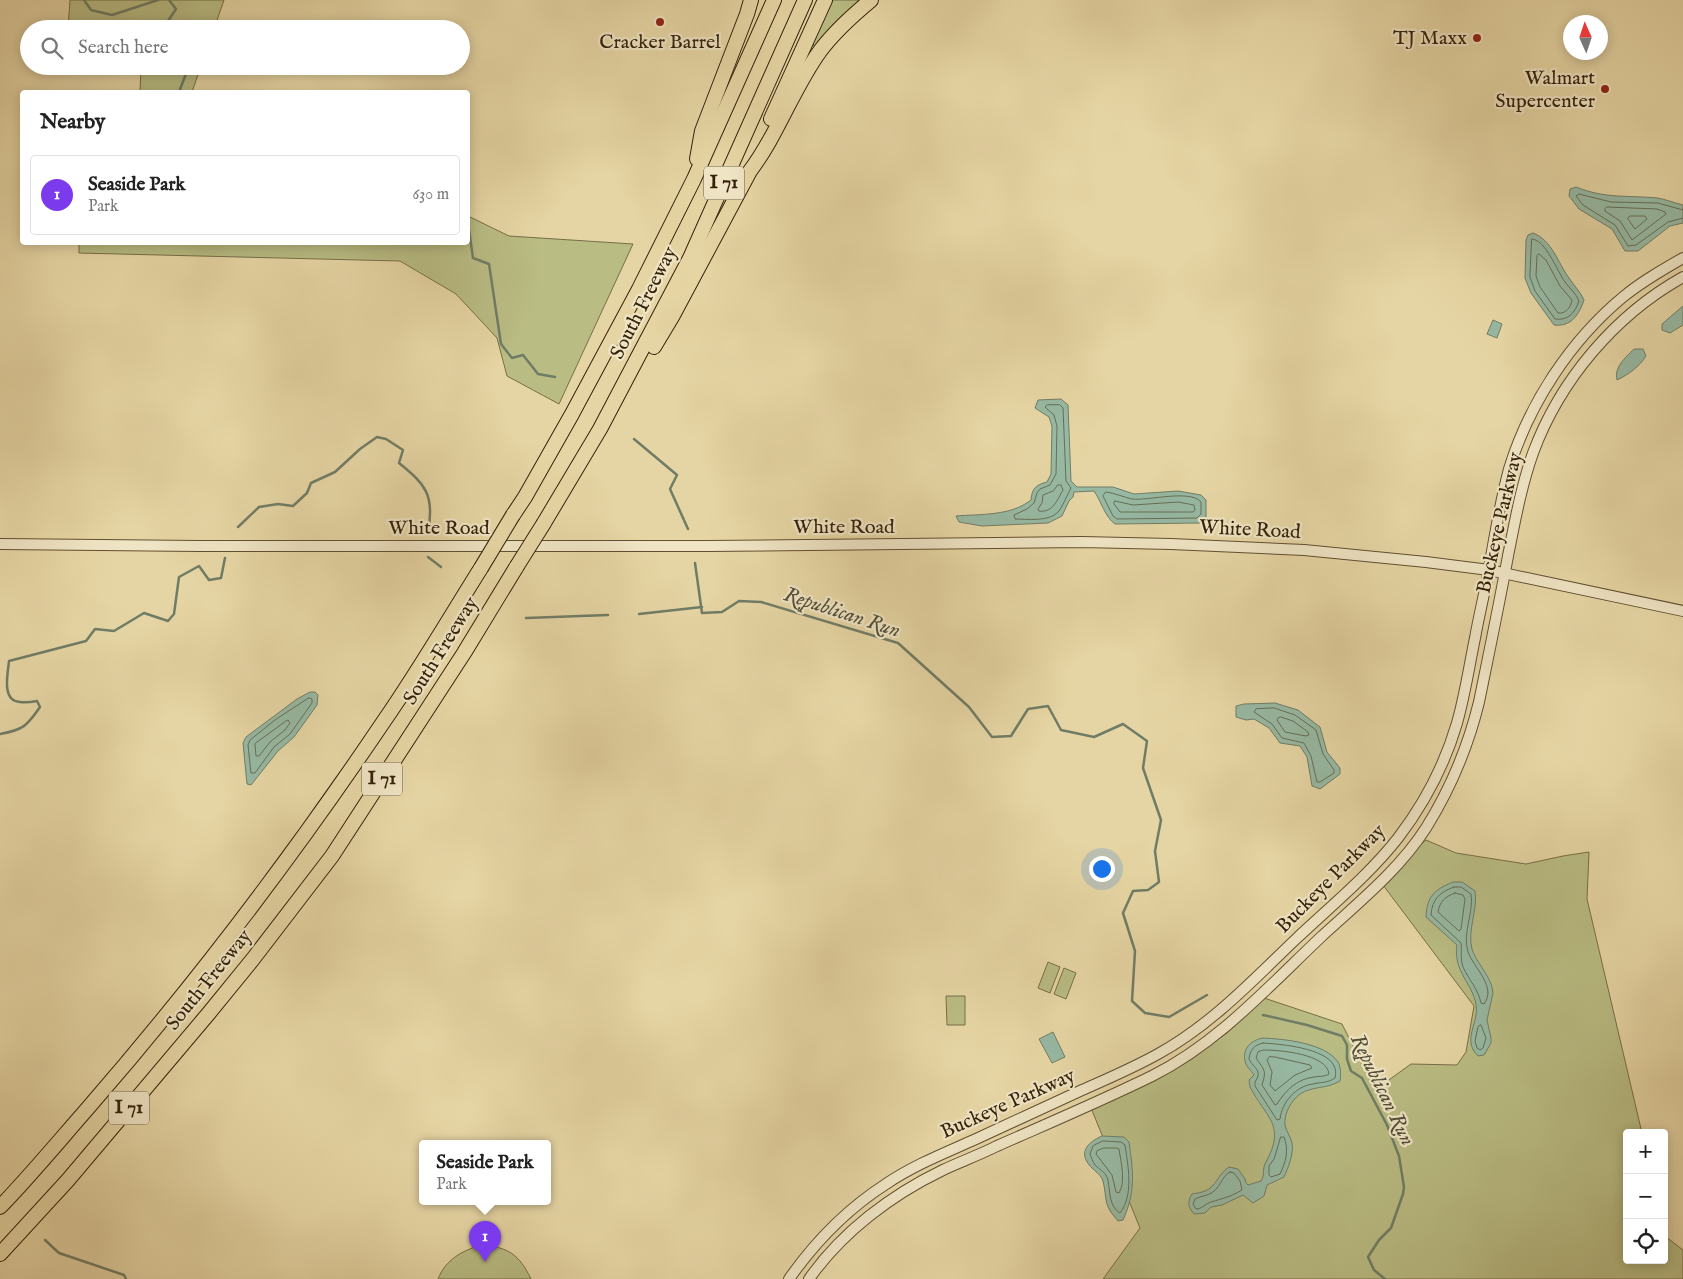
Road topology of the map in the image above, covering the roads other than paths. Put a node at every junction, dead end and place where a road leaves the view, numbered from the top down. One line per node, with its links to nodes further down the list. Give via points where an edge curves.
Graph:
1 (751, 0): 7 (highway, via 702,131)
2 (774, 0): 7 (highway, South Freeway / I 71)
3 (805, 0): 10 (highway, South Freeway / I 71, via 690,258)
4 (824, 0): 6 (highway, I 71)
5 (871, 0): 6 (highway, via 840,28 820,52 763,154)
6 (750, 171): 10 (highway, I 71, via 672,317 653,348)
7 (694, 179): 15 (highway, South Freeway / I 71, bridge, via 596,370 525,497 386,719 222,946 129,1060)
8 (1683, 258): 12 (street, Buckeye Parkway, via 1621,298 1573,349 1544,392 1526,425 1509,470)
9 (1683, 277): 13 (street, Buckeye Parkway, via 1653,296 1619,325 1563,393 1529,464)
10 (636, 362): 16 (highway, South Freeway / I 71, bridge, via 544,523 464,653 326,864 209,1013 68,1180)
11 (0, 544): 12 (street, White Road, via 633,546 1094,542 1304,550)
12 (1489, 570): 13 (street, White Road); 17 (street, Buckeye Parkway, via 1464,697 1450,744 1415,814 1381,858 1226,1005 1184,1038 1134,1066 898,1176 866,1197 838,1222)
13 (1505, 574): 14 (street, White Road); 18 (street, Buckeye Parkway, via 1479,702 1462,758 1425,830 1382,879 1235,1019 1194,1052 1148,1078 907,1189 848,1234)
14 (1683, 611)
15 (0, 1207)
16 (0, 1254)
17 (789, 1279)
18 (808, 1279)

